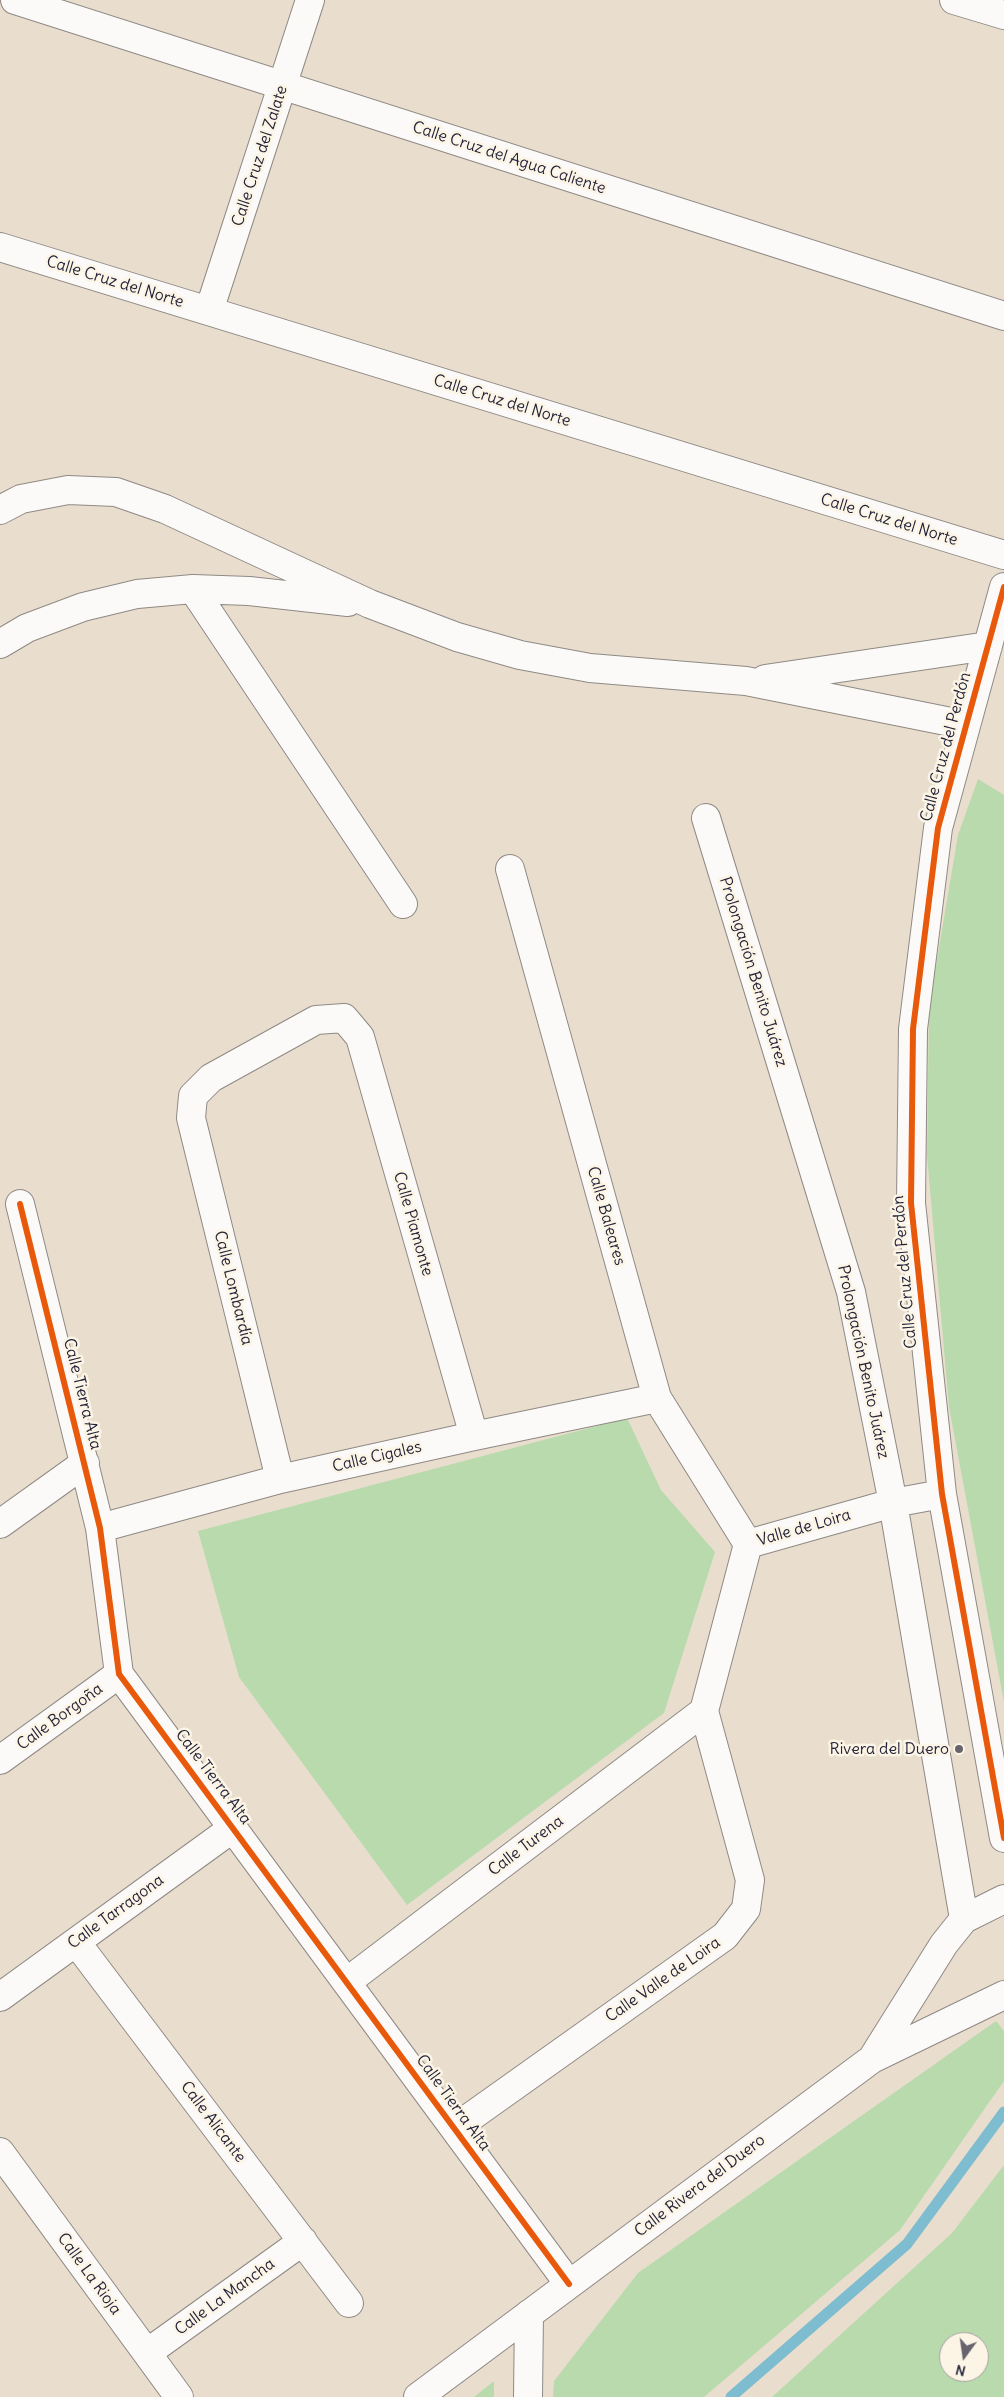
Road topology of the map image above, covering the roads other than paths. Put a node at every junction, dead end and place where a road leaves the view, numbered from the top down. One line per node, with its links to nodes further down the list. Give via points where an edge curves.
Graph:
1 (15, 0): 5 (street, Calle Cruz del Agua Caliente)
2 (310, 0): 5 (street, Calle Cruz del Zalate)
3 (954, 0): 4 (street)
4 (1004, 15)
5 (282, 86): 7 (street, Calle Cruz del Zalate); 8 (street, Calle Cruz del Agua Caliente)
6 (0, 247): 7 (street, Calle Cruz del Norte)
7 (209, 311): 10 (street, Calle Cruz del Norte)
8 (1004, 316)
9 (0, 510): 13 (street, via 21,499 68,490 116,492 165,509)
10 (1004, 555)
11 (1004, 587): 15 (street, Calle Cruz del Perdón)
12 (193, 589): 13 (street, via 249,591); 14 (street, via 138,594 83,607 27,628); 20 (street)
13 (370, 604): 16 (street, via 457,637 520,655 590,668)
14 (0, 644)
15 (988, 646): 16 (street); 17 (street, Calle Cruz del Perdón)
16 (746, 681): 17 (street)
17 (966, 725): 27 (street, Calle Cruz del Perdón, via 938,828 913,1029 910,1203)
18 (706, 818): 28 (street, Prolongación Benito Juárez, via 851,1292)
19 (510, 869): 23 (street, Calle Baleares)
20 (402, 904)
21 (193, 1096): 24 (street, Calle Piamonte, via 211,1078 316,1020 344,1018 360,1037); 26 (street, Calle Lombardía, via 191,1118)
22 (20, 1204): 25 (street, Calle Tierra Alta)
23 (657, 1398): 24 (street, Calle Cigales); 31 (street, Calle Baleares)
24 (474, 1436): 26 (street, Calle Cigales)
25 (85, 1463): 29 (street); 30 (street, Calle Tierra Alta)
26 (280, 1479): 30 (street, Calle Cigales)
27 (942, 1494): 28 (street, Valle de Loira); 36 (street, Calle Cruz del Perdón)
28 (893, 1503): 31 (street, Valle de Loira); 38 (street, Prolongación Benito Juárez)
29 (3, 1516)
30 (100, 1528): 32 (street, Calle Tierra Alta)
31 (748, 1544): 33 (street, Valle de Loira)
32 (119, 1674): 34 (street, Calle Borgoña); 35 (street, Calle Tierra Alta)
33 (704, 1711): 40 (street, Calle Turena); 44 (street, Calle Valle de Loira, via 750,1880 746,1909 725,1936)
34 (0, 1760)
35 (233, 1828): 39 (street, Calle Tarragona); 40 (street, Calle Tierra Alta)
36 (1004, 1838)
37 (1004, 1898): 38 (street, Calle Rivera del Duero)
38 (964, 1919): 43 (street, Calle Rivera del Duero, via 944,1944)
39 (76, 1942): 42 (street, Calle Tarragona); 46 (street, Calle Alicante)
40 (348, 1981): 44 (street, Calle Tierra Alta)
41 (1004, 1995): 43 (street, Calle Rivera del Duero)
42 (0, 1997)
43 (872, 2058): 47 (street, Calle Rivera del Duero)
44 (455, 2128): 47 (street, Calle Tierra Alta)
45 (0, 2152): 50 (street, Calle La Rioja)
46 (303, 2241): 48 (street, Calle Alicante); 50 (street, Calle La Mancha)
47 (569, 2284): 49 (street, Calle Rivera del Duero)
48 (349, 2303)
49 (529, 2314): 52 (street, Calle Rivera del Duero); 53 (street)
50 (147, 2353): 51 (street, Calle La Rioja)
51 (179, 2397)
52 (418, 2397)
53 (528, 2397)

